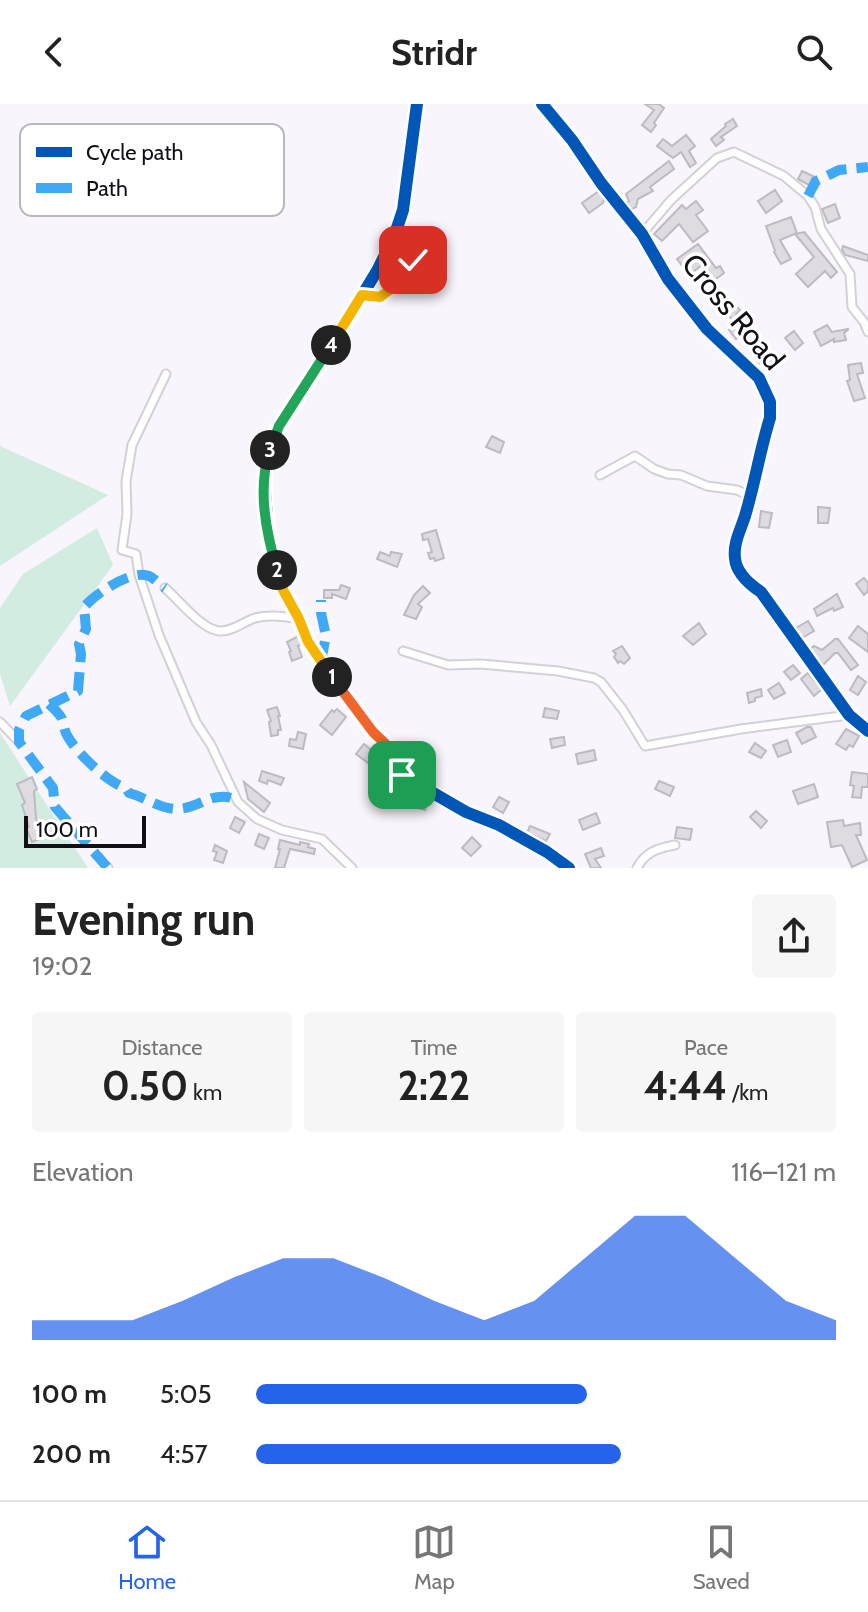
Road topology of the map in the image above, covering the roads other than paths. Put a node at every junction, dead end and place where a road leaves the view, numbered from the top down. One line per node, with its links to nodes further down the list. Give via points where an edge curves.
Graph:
1 (417, 104): 5 (street, via 403,210)
2 (542, 104): 3 (street, Cross Road)
3 (642, 234): 6 (street, via 717,158 734,152 784,176 808,196 821,229 850,274 852,307); 9 (street, Cross Road, via 668,279 707,329 759,378 770,402)
4 (413, 260): 5 (lane, via 380,297)
5 (362, 295): 11 (street, via 279,426 266,466 269,544 282,588)
6 (868, 332)
7 (166, 374): 18 (street, via 132,445 122,550 136,554 159,635 238,802 257,819 322,839)
8 (600, 475): 9 (street, via 635,456 668,474)
9 (750, 496): 13 (street, Cross Road, via 734,559)
10 (165, 588): 11 (street, via 217,631 257,617)
11 (299, 619): 19 (street, via 341,691 392,750 402,775)
12 (403, 651): 13 (street, via 448,665 594,678 645,746)
13 (849, 715): 15 (street, Cross Road)
14 (0, 722): 16 (street)
15 (868, 731)
16 (19, 742)
17 (675, 845): 20 (street, via 656,849)
18 (352, 868)
19 (569, 868)
20 (637, 868)

